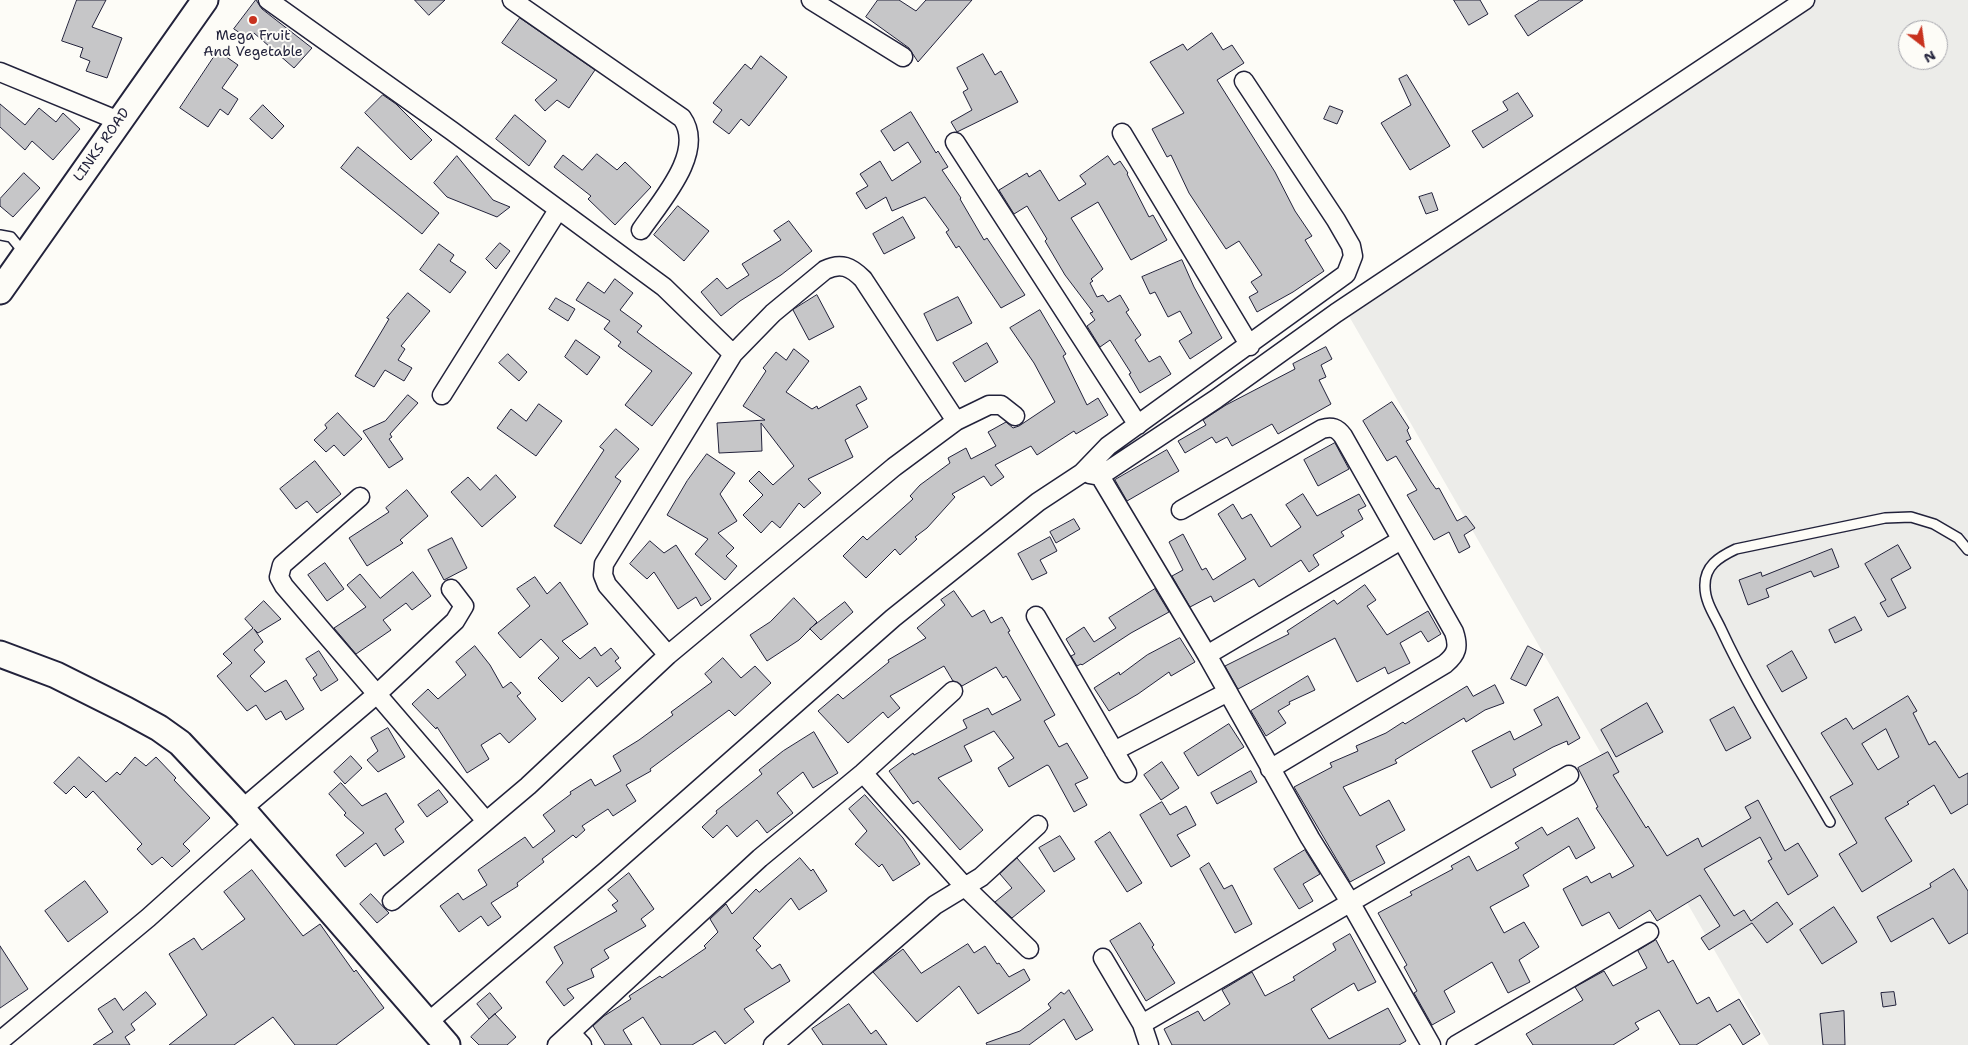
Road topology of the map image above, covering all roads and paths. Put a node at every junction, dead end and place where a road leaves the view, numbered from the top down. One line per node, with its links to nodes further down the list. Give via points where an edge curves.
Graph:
1 (205, 0): 9 (street, LINKS ROAD)
2 (268, 0): 12 (street)
3 (512, 0): 13 (street, via 682,118 688,126 689,147 685,160)
4 (811, 0): 6 (street)
5 (1805, 0): 24 (street, via 1336,313 1216,399)
6 (902, 57)
7 (0, 72): 9 (street)
8 (1244, 81): 17 (street, via 1336,220 1353,256 1346,274)
9 (119, 121): 15 (street, LINKS ROAD)
10 (1122, 133): 17 (street)
11 (955, 142): 22 (street)
12 (558, 210): 18 (street, via 664,287); 19 (street)
13 (641, 230)
14 (0, 235): 15 (lane, via 11,237)
15 (25, 254): 16 (street, LINKS ROAD)
16 (0, 291)
17 (1250, 346): 22 (street)
18 (733, 354): 21 (street, via 773,314 826,270 846,266 863,279); 32 (street, via 604,564 603,575 607,585)
19 (442, 395)
20 (1015, 416): 21 (street, via 1006,407 995,403)
21 (956, 421): 32 (street, via 894,467)
22 (1138, 425): 23 (street, via 1108,446)
23 (1082, 473): 24 (street); 52 (street, via 1038,502 893,618 608,870)
24 (1100, 476): 33 (street)
25 (360, 497): 36 (street, via 282,565 279,577)
26 (1181, 510): 27 (street, via 1329,427 1343,436)
27 (1401, 540): 33 (street); 38 (street, via 1454,632 1458,643 1454,655 1445,664)
28 (1968, 550): 44 (lane, via 1958,538 1934,524 1911,517 1885,518 1736,549 1719,557 1708,570 1704,586 1707,600 1729,648)
29 (452, 589): 36 (street, via 464,606 459,616)
30 (1036, 616): 37 (street)
31 (0, 654): 42 (street, via 56,675 159,728 180,743)
32 (668, 655): 43 (street)
33 (1208, 655): 35 (street)
34 (953, 691): 39 (street)
35 (1228, 692): 37 (street); 38 (street)
36 (376, 694): 42 (street); 43 (street)
37 (1114, 751): 40 (street)
38 (1270, 770): 48 (street)
39 (862, 773): 46 (street); 54 (street, via 760,858)
40 (1127, 773)
41 (1569, 775): 48 (street)
42 (248, 816): 52 (street); 55 (street, via 148,918)
43 (486, 821): 47 (street)
44 (1830, 822)
45 (1038, 825): 46 (street, via 981,877)
46 (964, 886): 50 (street); 58 (street, via 935,905)
47 (392, 901)
48 (1350, 902): 53 (street); 60 (street)
49 (1649, 932): 61 (street)
50 (1029, 949)
51 (1103, 958): 53 (street)
52 (427, 1023): 56 (street)
53 (1142, 1024): 59 (street)
54 (576, 1039): 57 (street)
55 (0, 1041)
56 (446, 1045)
57 (557, 1045)
58 (773, 1045)
59 (1149, 1045)
60 (1431, 1045)
61 (1456, 1045)

